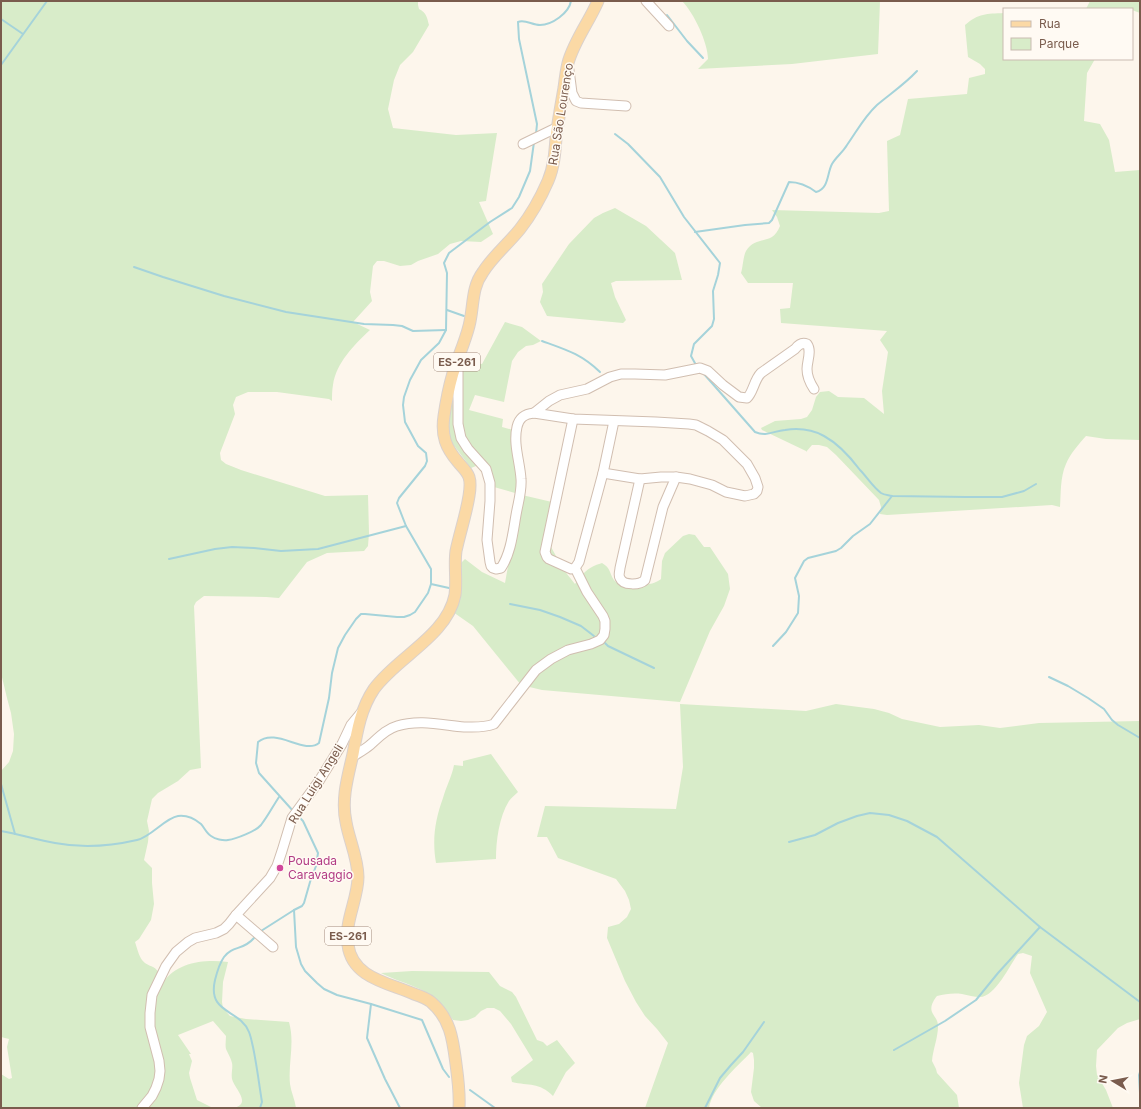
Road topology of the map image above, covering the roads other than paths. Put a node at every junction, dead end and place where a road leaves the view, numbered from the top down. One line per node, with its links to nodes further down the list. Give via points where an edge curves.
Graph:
1 (598, 1): 4 (main road, Rua São Lourenço / ES-261, via 574,45)
2 (646, 1): 3 (street)
3 (669, 26)
4 (568, 64): 5 (street, via 572,93 576,101); 6 (main road, Rua São Lourenço / ES-261)
5 (626, 106)
6 (558, 127): 7 (street); 8 (main road, Rua São Lourenço / ES-261, via 554,164 536,205 522,228 483,270 478,280 473,296 470,324)
7 (527, 142)
8 (457, 362): 10 (street, via 458,424 461,438 486,469 490,483 487,540 491,566 496,569 501,568 505,560 521,490 516,448 517,426 522,417); 17 (main road, Rua São Lourenço / ES-261, via 443,420 443,432 448,451 466,471 470,484 466,515 456,554 455,594 451,607 438,628 385,675 368,698)
9 (814, 389): 10 (street, via 808,376 809,347 803,343 761,373 746,398 739,397 708,371 700,368 665,375 620,374 587,389 560,395)
10 (534, 413): 11 (street)
11 (573, 419): 12 (street); 16 (street, via 545,552 548,560 571,569)
12 (614, 421): 13 (street); 14 (street, via 689,424 702,428 723,440 747,464 752,470 758,488 754,494 742,496 712,485)
13 (603, 473): 15 (street); 16 (street, via 579,562)
14 (676, 477): 15 (street); 15 (street, via 663,507 645,580 639,583 624,582 620,578 620,568)
15 (640, 479)
16 (575, 568): 18 (street, via 605,621 604,635 600,640 568,650 536,670 494,724 480,728 422,722 395,726)
17 (362, 712): 18 (main road, ES-261); 19 (street, Rua Luigi Angeli, via 351,725 319,782 292,818 277,866 270,878)
18 (352, 757): 22 (main road, ES-261, via 344,793 344,807 358,876 347,944 351,956 365,974 429,1000 448,1024 453,1038 460,1093)
19 (236, 915): 20 (street); 21 (street, Rua Luigi Angeli, via 224,929 195,938 181,947 159,980 152,995 150,1027 160,1071 156,1088)
20 (273, 947)
21 (142, 1108)
22 (459, 1108)

